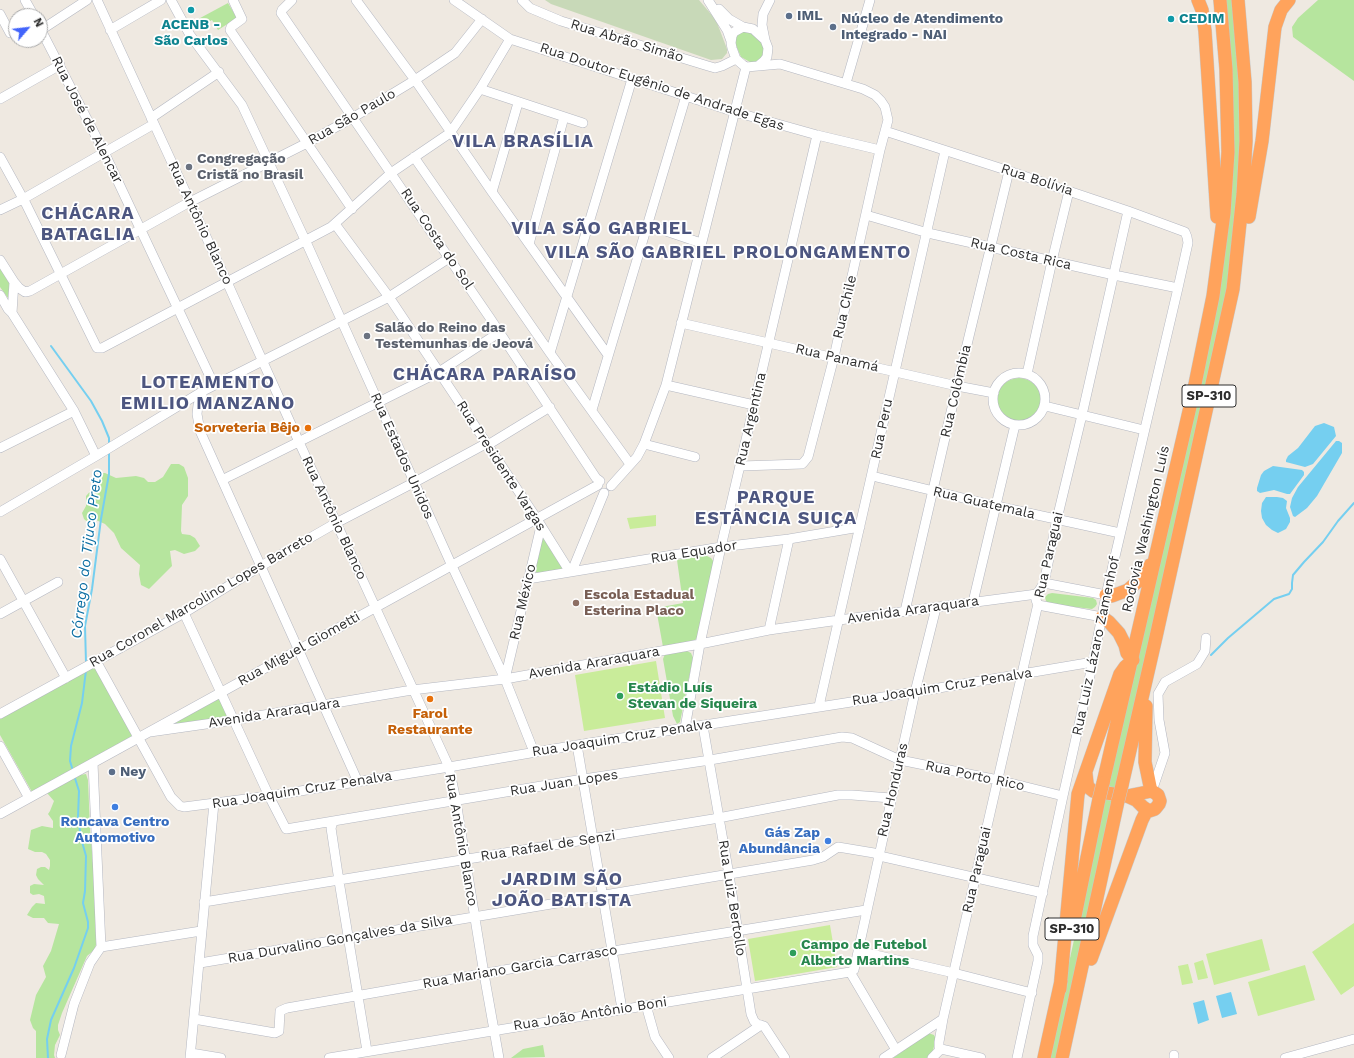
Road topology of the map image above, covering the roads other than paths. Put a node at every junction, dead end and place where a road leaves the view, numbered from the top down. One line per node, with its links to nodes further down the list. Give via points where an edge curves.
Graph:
1 (87, 0): 20 (street)
2 (97, 0): 23 (street, Rua Antônio Blanco)
3 (161, 0): 23 (street)
4 (171, 0): 33 (street, Rua Estados Unidos, via 190,35)
5 (233, 0): 49 (street, via 242,19 230,30)
6 (292, 0): 42 (street, Rua Costa do Sol, via 281,13)
7 (356, 0): 35 (street)
8 (454, 0): 19 (street, Rua Doutor Eugênio de Andrade Egas)
9 (522, 0): 28 (street, Rua Abrão Simão, via 530,8 561,20 715,68)
10 (709, 0): 21 (street, via 729,19); 25 (street)
11 (770, 0): 18 (street)
12 (870, 0): 36 (street)
13 (1198, 0): 85 (highway, via 1205,31 1217,210)
14 (1220, 0): 85 (highway, Rodovia Washington Luís / SP-310, via 1226,69 1228,152 1224,213)
15 (1238, 0): 83 (highway, SP-310, via 1245,82 1246,141 1243,194)
16 (1289, 0): 83 (highway, via 1281,10 1275,27 1262,141 1247,227)
17 (0, 14): 22 (street)
18 (763, 14): 21 (street); 27 (street, via 762,25)
19 (482, 19): 24 (street, Rua Doutor Eugênio de Andrade Egas); 35 (street, Rua São Paulo, via 455,52)
20 (48, 24)
21 (745, 27): 25 (street, via 734,32); 27 (street, via 753,29)
22 (8, 29)
23 (110, 30): 44 (street, Rua Antônio Blanco)
24 (510, 39): 34 (street, Rua Doutor Eugênio de Andrade Egas); 37 (street)
25 (731, 41): 28 (street)
26 (48, 43): 29 (street, Rua José de Alencar)
27 (766, 44): 30 (street); 31 (street, via 767,57)
28 (736, 58): 32 (street)
29 (60, 64): 39 (street); 52 (street, Rua José de Alencar)
30 (780, 64): 31 (street); 36 (street, Rua Chile)
31 (758, 66): 32 (street)
32 (746, 67): 41 (street, Rua Miguel Giometti)
33 (218, 72): 44 (street); 55 (street, Rua Estados Unidos, via 242,105)
34 (632, 79): 38 (street, Rua Doutor Eugênio de Andrade Egas); 87 (street)
35 (415, 80): 42 (street, Rua São Paulo); 47 (street)
36 (846, 83): 46 (street, Rua Chile, via 875,95 881,101 888,120)
37 (480, 89): 40 (street); 47 (street)
38 (686, 96): 41 (street, Rua Doutor Eugênio de Andrade Egas); 67 (street)
39 (0, 99)
40 (518, 102): 43 (street); 59 (street)
41 (735, 112): 48 (street, Rua Doutor Eugênio de Andrade Egas); 73 (street, Rua Miguel Giometti)
42 (354, 117): 49 (street, Rua São Paulo); 57 (street, Rua Costa do Sol)
43 (564, 117): 45 (street); 72 (street)
44 (152, 121): 52 (street); 61 (street, Rua Antônio Blanco)
45 (583, 123)
46 (885, 131): 50 (street, Rua Chile); 51 (street, Rua Bolívia)
47 (450, 132): 54 (street); 59 (street)
48 (817, 135): 50 (street, Rua Doutor Eugênio de Andrade Egas); 93 (street, Rua Argentina)
49 (307, 143): 55 (street, Rua São Paulo); 62 (street)
50 (880, 150): 65 (street, Rua Chile)
51 (945, 151): 56 (street, Rua Bolívia); 69 (street, Rua Peru)
52 (104, 152): 60 (street); 68 (street, Rua José de Alencar)
53 (0, 157): 60 (street)
54 (414, 157): 57 (street); 94 (street)
55 (269, 162): 61 (street, Rua São Paulo); 71 (street, Rua Estados Unidos)
56 (1009, 171): 58 (street, Rua Bolívia); 74 (street, Rua Colômbia)
57 (391, 173): 62 (street); 75 (street, Rua Costa do Sol)
58 (1069, 191): 64 (street, Rua Bolívia); 77 (street)
59 (492, 192): 72 (street)
60 (23, 199): 63 (street); 78 (street)
61 (190, 202): 68 (street, Rua São Paulo); 81 (street, Rua Antônio Blanco)
62 (352, 209): 66 (street)
63 (0, 210)
64 (1128, 211): 70 (street, Rua Bolívia); 79 (street, Rua Paraguai)
65 (866, 215): 69 (street, Rua Costa Rica); 96 (street, Rua Chile)
66 (335, 224): 71 (street); 86 (street, Rua Presidente Vargas)
67 (648, 225): 73 (street); 95 (street)
68 (141, 229): 78 (street, Rua São Paulo); 88 (street, Rua José de Alencar)
69 (928, 233): 74 (street, Rua Costa Rica); 99 (street, Rua Peru)
70 (1186, 234): 82 (street, Rua Luiz Lázaro Zamenhof, via 1188,243)
71 (306, 241): 81 (street); 90 (street, Rua Estados Unidos)
72 (529, 244): 87 (street)
73 (701, 244): 91 (street, Rua Miguel Giometti)
74 (991, 247): 77 (street, Rua Costa Rica); 103 (street, Rua Colômbia)
75 (450, 258): 86 (street); 92 (street, Rua Costa do Sol)
76 (0, 260): 80 (street)
77 (1052, 261): 79 (street, Rua Costa Rica); 100 (street)
78 (60, 275): 80 (street, Rua São Paulo, via 28,292 21,290); 88 (street, via 97,348 102,348)
79 (1114, 275): 82 (street, Rua Costa Rica); 112 (street, Rua Paraguai)
80 (14, 282): 89 (street)
81 (227, 282): 88 (street); 97 (street, Rua Antônio Blanco)
82 (1178, 288): 114 (street, Rua Luiz Lázaro Zamenhof)
83 (1232, 289): 158 (highway, SP-310)
84 (0, 295): 89 (street)
85 (1213, 296): 136 (highway, Rodovia Washington Luís / SP-310)
86 (389, 297): 90 (street); 98 (street, Rua Presidente Vargas)
87 (567, 299): 94 (street); 95 (street)
88 (179, 308): 101 (street, Rua José de Alencar)
89 (12, 313): 111 (street)
90 (341, 321): 97 (street); 106 (street, Rua Estados Unidos)
91 (681, 323): 93 (street, Rua Panamá); 102 (street, Rua Miguel Giometti)
92 (500, 332): 98 (street); 109 (street, Rua Costa do Sol)
93 (769, 343): 96 (street, Rua Panamá); 107 (street, Rua Argentina)
94 (550, 353): 110 (street)
95 (608, 355): 110 (street)
96 (834, 357): 99 (street, Rua Panamá); 122 (street, Rua Chile, via 808,457 804,462)
97 (263, 361): 101 (street); 115 (street, Rua Antônio Blanco)
98 (439, 372): 106 (street); 116 (street, Rua Presidente Vargas)
99 (895, 372): 103 (street, Rua Panamá); 123 (street, Rua Peru)
100 (1027, 374): 105 (street, via 1018,373 1002,379); 108 (street, via 1039,383 1043,390)
101 (214, 385): 104 (street)
102 (666, 385): 107 (street); 117 (street, Rua Miguel Giometti)
103 (957, 386): 105 (street, Rua Panamá); 127 (street, Rua Colômbia)
104 (203, 391): 119 (street); 124 (street, via 198,405 198,422)
105 (994, 393): 113 (street, via 993,401 999,416)
106 (378, 403): 115 (street); 125 (street, Rua Estados Unidos)
107 (754, 405): 122 (street, Rua Argentina)
108 (1044, 406): 112 (street); 113 (street, via 1036,420 1029,424)
109 (550, 407): 116 (street, Rua Coronel Marcolino Lopes Barreto); 126 (street, Rua Costa do Sol, via 596,478)
110 (592, 410): 121 (street)
111 (74, 411): 118 (street); 119 (street)
112 (1082, 415): 114 (street); 130 (street, Rua Paraguai)
113 (1015, 425): 128 (street)
114 (1144, 430): 134 (street, Rua Luiz Lázaro Zamenhof)
115 (299, 442): 124 (street); 132 (street, Rua Antônio Blanco)
116 (487, 443): 125 (street, Rua Coronel Marcolino Lopes Barreto); 131 (street, Rua Presidente Vargas)
117 (644, 444): 120 (street); 121 (street, Rua Miguel Giometti)
118 (0, 448)
119 (98, 455): 129 (street)
120 (695, 457)
121 (630, 464): 126 (street, Rua Miguel Giometti, via 623,472)
122 (740, 466): 137 (street, Rua Argentina)
123 (872, 476): 127 (street, Rua Guatemala); 133 (street, Rua Peru)
124 (222, 480): 139 (street)
125 (415, 482): 132 (street, Rua Coronel Marcolino Lopes Barreto); 140 (street, Rua Estados Unidos)
126 (603, 483): 131 (street, Rua Miguel Giometti); 141 (street, Rua Costa do Sol, via 598,490 604,493)
127 (933, 492): 128 (street, Rua Guatemala); 152 (street, Rua Colômbia)
128 (996, 506): 130 (street, Rua Guatemala); 148 (street)
129 (0, 512)
130 (1057, 519): 134 (street, Rua Guatemala); 144 (street, Rua Paraguai)
131 (538, 522): 140 (street, Rua Miguel Giometti); 141 (street, Rua Presidente Vargas); 142 (street, Rua México)
132 (336, 523): 139 (street, Rua Coronel Marcolino Lopes Barreto); 150 (street, Rua Antônio Blanco)
133 (860, 527): 135 (street, Rua Equador); 156 (street, Rua Peru)
134 (1120, 533): 146 (street, Rua Luiz Lázaro Zamenhof)
135 (789, 538): 137 (street, Rua Equador); 157 (street)
136 (1160, 538): 146 (highway, via 1144,576 1128,590 1112,596); 162 (highway, Rodovia Washington Luís / SP-310)
137 (721, 547): 141 (street, Rua Equador); 160 (street, Rua Argentina)
138 (0, 558): 147 (street)
139 (261, 566): 153 (street, Rua Coronel Marcolino Lopes Barreto); 161 (street)
140 (452, 566): 150 (street, Rua Miguel Giometti); 167 (street, Rua Estados Unidos)
141 (571, 572): 142 (street, Rua Equador)
142 (528, 579): 167 (street, Rua México)
143 (58, 582): 147 (street)
144 (1044, 583): 145 (street, Rua Paraguai); 146 (street)
145 (1037, 594): 148 (street, Avenida Araraquara); 149 (street, Rua Paraguai)
146 (1106, 595): 155 (street, Rua Luiz Lázaro Zamenhof)
147 (24, 600): 154 (street); 166 (street)
148 (973, 602): 151 (street, Avenida Araraquara)
149 (1038, 605): 155 (street); 165 (street, Rua Paraguai)
150 (374, 607): 161 (street, Rua Miguel Giometti); 168 (street, Rua Antônio Blanco)
151 (936, 608): 152 (street, Avenida Araraquara); 170 (street, Rua Honduras)
152 (905, 611): 156 (street, Avenida Araraquara)
153 (184, 612): 163 (street, Rua Coronel Marcolino Lopes Barreto); 169 (street)
154 (0, 614)
155 (1102, 617): 162 (highway, via 1119,633); 164 (street, Rua Luiz Lázaro Zamenhof)
156 (839, 620): 157 (street, Avenida Araraquara); 172 (street, Rua Peru)
157 (769, 630): 160 (street, Avenida Araraquara)
158 (1156, 637): 192 (highway, via 1146,701 1145,762); 193 (highway, SP-310)
159 (1206, 638): 192 (street, via 1205,651 1197,664 1165,682 1158,694 1159,720 1165,753)
160 (700, 644): 167 (street, Avenida Araraquara); 176 (street, Rua Argentina)
161 (298, 650): 169 (street, Rua Miguel Giometti); 171 (street)
162 (1132, 660): 187 (highway, via 1120,674); 191 (highway, Rodovia Washington Luís / SP-310)
163 (95, 662): 166 (street, Rua Coronel Marcolino Lopes Barreto); 179 (street)
164 (1094, 662): 165 (street, Rua Joaquim Cruz Penalva); 195 (street, Rua Luiz Lázaro Zamenhof)
165 (1022, 674): 170 (street, Rua Joaquim Cruz Penalva); 189 (street, Rua Paraguai)
166 (68, 677): 173 (street, Rua Coronel Marcolino Lopes Barreto)
167 (505, 678): 168 (street, Avenida Araraquara); 182 (street, Rua Estados Unidos)
168 (412, 690): 171 (street, Avenida Araraquara); 186 (street, Rua Antônio Blanco)
169 (221, 692): 174 (street); 177 (street, Rua Miguel Giometti)
170 (915, 692): 172 (street, Rua Joaquim Cruz Penalva); 184 (street, Rua Honduras)
171 (322, 705): 174 (street, Avenida Araraquara); 190 (street)
172 (819, 706): 175 (street, Rua Joaquim Cruz Penalva)
173 (0, 714)
174 (234, 720): 177 (street, Avenida Araraquara); 194 (street)
175 (703, 726): 176 (street, Rua Joaquim Cruz Penalva); 183 (street, Rua Luiz Bertollo)
176 (685, 728): 180 (street, Rua Joaquim Cruz Penalva)
177 (150, 732): 179 (street, Rua Miguel Giometti)
178 (842, 737): 183 (street, Rua Juan Lopes); 184 (street, Rua Porto Rico, via 852,738)
179 (138, 739): 185 (street, Rua Miguel Giometti); 199 (street, Rua Joaquim Cruz Penalva, via 176,803 184,807)
180 (577, 745): 182 (street, Rua Joaquim Cruz Penalva); 188 (street)
181 (0, 746): 196 (street)
182 (534, 752): 186 (street, Rua Joaquim Cruz Penalva)
183 (710, 760): 188 (street, Rua Juan Lopes); 203 (street, Rua Luiz Bertollo)
184 (900, 760): 189 (street, Rua Porto Rico); 197 (street, Rua Honduras)
185 (94, 762): 196 (street, Rua Miguel Giometti); 219 (street)
186 (449, 767): 190 (street, Rua Joaquim Cruz Penalva); 198 (street, Rua Antônio Blanco)
187 (1086, 774): 191 (highway, via 1088,787); 200 (highway, via 1082,778)
188 (583, 780): 198 (street, Rua Juan Lopes); 205 (street)
189 (998, 780): 195 (street, Rua Porto Rico); 209 (street, Rua Paraguai)
190 (358, 782): 194 (street, Rua Joaquim Cruz Penalva)
191 (1099, 791): 193 (highway); 200 (highway, via 1082,797); 227 (highway, Rodovia Washington Luís / SP-310)
192 (1151, 791): 193 (highway, via 1140,795); 201 (highway, via 1158,795 1160,801 1155,809)
193 (1122, 794): 201 (highway, via 1136,800); 230 (highway, SP-310)
194 (269, 796): 199 (street, Rua Joaquim Cruz Penalva); 204 (street, Rua Juan Lopes, via 286,829)
195 (1063, 796): 211 (street, Rua Luiz Lázaro Zamenhof)
196 (29, 798): 202 (street, Rua Miguel Giometti)
197 (891, 798): 203 (street, Rua Rafael de Senzi, via 838,795); 206 (street, Rua Honduras)
198 (456, 801): 204 (street, Rua Juan Lopes); 207 (street, Rua Antônio Blanco)
199 (214, 803): 213 (street)
200 (1076, 806): 227 (highway)
201 (1147, 810): 230 (highway)
202 (0, 814)
203 (719, 818): 205 (street, Rua Rafael de Senzi); 208 (street, Rua Luiz Bertollo)
204 (333, 822): 210 (street, via 331,828)
205 (593, 838): 207 (street, Rua Rafael de Senzi); 212 (street)
206 (879, 855): 208 (street, Rua Durvalino Gonçalves da Silva, via 838,847 818,859); 209 (street, Rua Durvalino Gonçalves da Silva); 214 (street, Rua Honduras)
207 (465, 859): 210 (street, Rua Rafael de Senzi); 215 (street, Rua Antônio Blanco)
208 (729, 875): 212 (street, Rua Durvalino Gonçalves da Silva); 216 (street, Rua Luiz Bertollo)
209 (976, 878): 211 (street, Rua Durvalino Gonçalves da Silva); 224 (street, Rua Paraguai)
210 (339, 881): 213 (street, Rua Rafael de Senzi); 218 (street)
211 (1043, 893): 228 (street, Rua Luiz Lázaro Zamenhof, via 1033,941 1038,960)
212 (602, 896): 215 (street, Rua Durvalino Gonçalves da Silva); 220 (street)
213 (204, 902): 217 (street)
214 (866, 910): 216 (street, Rua Mariano Garcia Carrasco); 221 (street, Rua Honduras)
215 (474, 917): 218 (street, Rua Durvalino Gonçalves da Silva); 225 (street, Rua Antônio Blanco)
216 (738, 931): 220 (street, Rua Mariano Garcia Carrasco); 226 (street, Rua Luiz Bertollo)
217 (202, 932): 219 (street); 222 (street)
218 (348, 938): 222 (street, Rua Durvalino Gonçalves da Silva); 229 (street)
219 (101, 947): 241 (street, via 90,963 74,1004)
220 (612, 951): 225 (street, Rua Mariano Garcia Carrasco); 232 (street)
221 (858, 951): 223 (street, Rua Honduras, via 854,970); 224 (street)
222 (200, 963): 233 (street)
223 (850, 972): 226 (street, Rua João Antônio Boni); 239 (street)
224 (954, 973): 228 (street); 234 (street, Rua Paraguai)
225 (484, 974): 229 (street, Rua Mariano Garcia Carrasco); 236 (street, Rua Antônio Blanco)
226 (747, 989): 231 (street, Rua João Antônio Boni); 235 (street, Rua Luiz Bertollo, via 754,1021)
227 (1060, 989): 253 (highway, Rodovia Washington Luís / SP-310)
228 (1032, 993): 252 (street, Rua Luiz Lázaro Zamenhof)
229 (358, 995): 233 (street, Rua Mariano Garcia Carrasco, via 284,1008 280,1011 278,1031 275,1033); 240 (street)
230 (1076, 998): 254 (highway, SP-310)
231 (646, 1005): 232 (street, Rua João Antônio Boni); 246 (street, via 655,1037)
232 (622, 1009): 236 (street, Rua João Antônio Boni)
233 (194, 1019): 242 (street)
234 (943, 1019): 238 (street, Rua Paraguai, via 939,1042); 239 (street)
235 (761, 1025): 247 (street); 248 (street, Rua Luiz Bertollo)
236 (494, 1030): 240 (street, Rua João Antônio Boni); 245 (street, Rua Antônio Blanco)
237 (1354, 1039): 255 (street)
238 (941, 1049): 250 (street); 251 (street)
239 (896, 1050): 249 (street)
240 (367, 1051): 244 (street, Rua João Antônio Boni)
241 (61, 1055)
242 (190, 1056): 243 (street)
243 (222, 1058)
244 (329, 1058)
245 (499, 1058)
246 (669, 1058)
247 (712, 1058)
248 (785, 1058)
249 (884, 1058)
250 (932, 1058)
251 (981, 1058)
252 (1017, 1058)
253 (1044, 1058)
254 (1062, 1058)
255 (1285, 1058)

